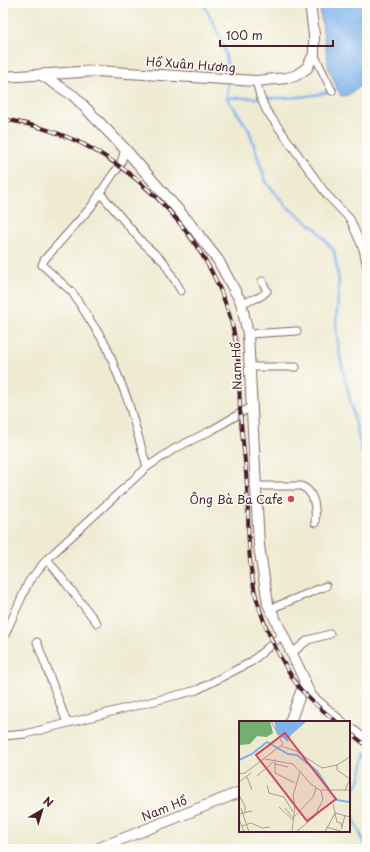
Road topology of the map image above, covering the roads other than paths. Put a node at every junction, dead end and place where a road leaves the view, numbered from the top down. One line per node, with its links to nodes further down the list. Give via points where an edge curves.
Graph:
1 (310, 3): 2 (street)
2 (314, 54): 5 (street, Hồ Xuân Hương, via 307,68 295,76); 6 (street)
3 (43, 76): 4 (street, Hồ Xuân Hương); 5 (street, Hồ Xuân Hương, via 96,71); 7 (street, Nam Hồ, via 74,96)
4 (3, 77)
5 (252, 81): 9 (street, via 266,110 326,195 350,219)
6 (332, 91)
7 (125, 149): 8 (street, via 120,166); 12 (street, Nam Hồ, via 218,260)
8 (100, 193): 11 (street, via 143,243 164,262); 18 (street, via 42,265 72,292 106,345 128,400)
9 (367, 267)
10 (262, 281): 12 (street, via 266,288 264,294 250,301)
11 (181, 291)
12 (241, 302): 14 (street, Nam Hồ)
13 (297, 331): 14 (street)
14 (248, 334): 15 (street, Nam Hồ)
15 (250, 367): 16 (street); 17 (street, Nam Hồ)
16 (296, 367)
17 (251, 407): 18 (street, via 174,449); 19 (street, Nam Hồ)
18 (147, 467): 21 (street)
19 (256, 486): 20 (street, via 306,488 314,500); 23 (street, Nam Hồ, via 259,546)
20 (316, 524)
21 (47, 559): 24 (street); 27 (street, via 30,581)
22 (326, 586): 23 (street)
23 (270, 609): 26 (street, Nam Hồ)
24 (97, 623)
25 (330, 634): 29 (street, via 308,640)
26 (282, 635): 29 (street, Nam Hồ); 33 (street, via 251,662 197,690)
27 (3, 639)
28 (37, 642): 33 (street)
29 (291, 654): 30 (street, Nam Hồ)
30 (305, 681): 31 (street); 32 (street, via 313,696)
31 (290, 721)
32 (342, 721)
33 (67, 723): 35 (street, via 25,734)
34 (350, 727): 36 (street)
35 (3, 736)
36 (367, 740)
37 (239, 792): 38 (street, Nam Hồ)
38 (97, 849)

